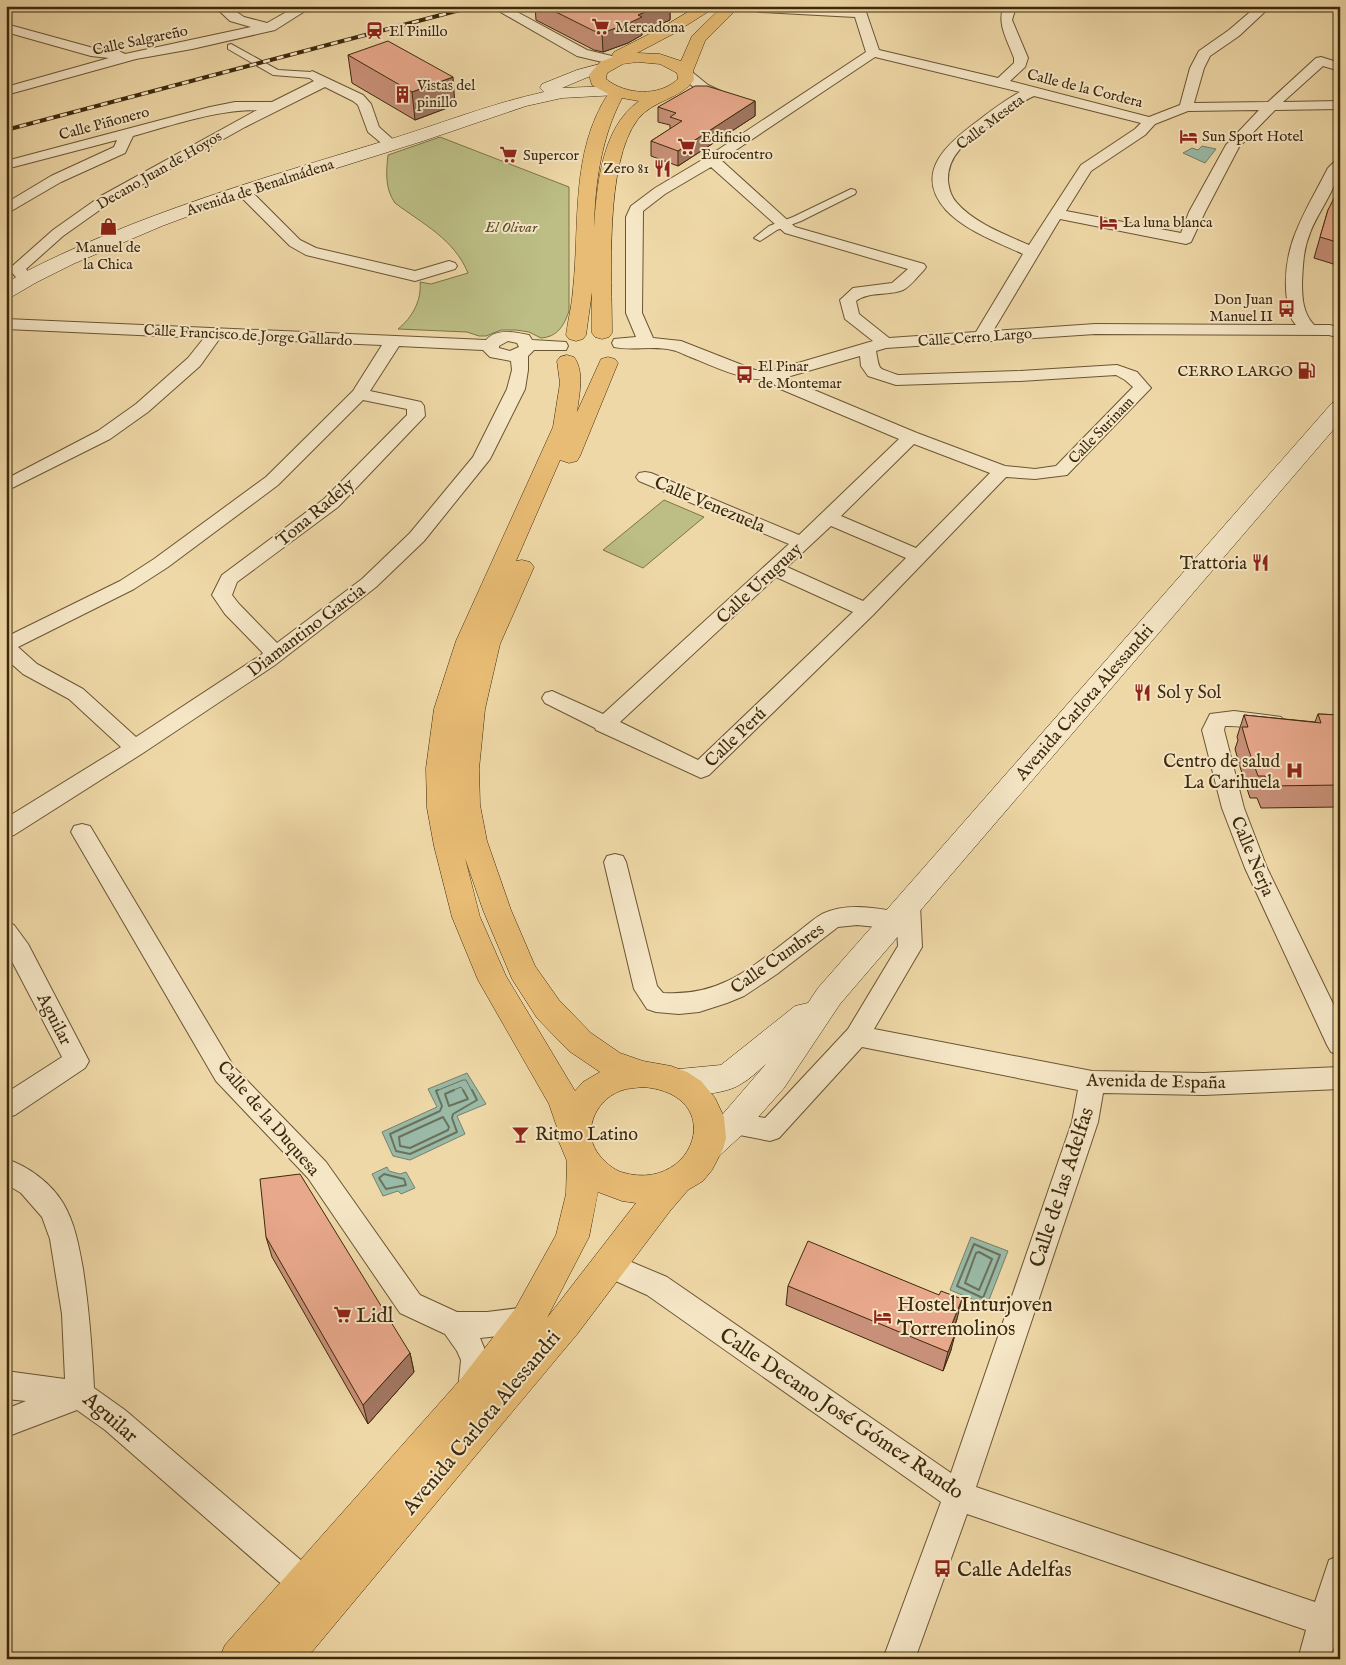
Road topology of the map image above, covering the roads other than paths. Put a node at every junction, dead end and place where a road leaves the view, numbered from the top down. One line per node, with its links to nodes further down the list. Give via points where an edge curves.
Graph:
1 (220, 6): 12 (street, via 240,22)
2 (307, 6): 12 (street, Calle Salgareño)
3 (496, 6): 18 (street)
4 (709, 6): 18 (main road, via 667,31)
5 (732, 6): 21 (main road, via 698,39)
6 (1016, 6): 24 (street, via 1009,8 1006,20 1021,58 1020,64)
7 (1051, 6): 8 (street)
8 (1076, 6)
9 (1266, 6): 35 (street, via 1204,54)
10 (760, 8): 11 (street)
11 (859, 10): 16 (street)
12 (270, 27): 17 (street, Calle Salgareño)
13 (6, 28): 15 (street)
14 (231, 47): 22 (street, via 276,73)
15 (96, 53): 17 (street); 19 (street, via 98,57)
16 (873, 53): 24 (street, Calle de la Cordera); 38 (street)
17 (135, 54): 19 (street, Calle Salgareño)
18 (598, 64): 21 (main road, via 630,58 657,58 669,61); 27 (main road, via 598,81); 30 (main road, Avenida de Benalmádena)
19 (92, 67): 25 (street, Calle Salgareño)
20 (1340, 67): 32 (street, via 1321,61)
21 (686, 72): 28 (main road, via 682,85); 29 (street, via 703,88)
22 (311, 75): 23 (street)
23 (325, 81): 33 (street, Decano Juan de Hoyos); 42 (street, via 358,98 364,104 373,129)
24 (1001, 83): 26 (street, Calle de la Cordera)
25 (6, 91)
26 (1033, 91): 39 (street, Calle de la Cordera); 52 (street, Calle Meseta, via 1018,98 957,143 943,163 940,178 943,194 953,208 978,226)
27 (614, 92): 28 (main road, via 640,96); 30 (main road, Avenida de Benalmádena, via 562,93); 65 (main road, via 588,170 583,291)
28 (665, 93): 29 (street, via 696,93); 58 (main road, via 629,119 609,170)
29 (724, 98): 31 (street)
30 (521, 102): 42 (main road, Avenida de Benalmádena)
31 (741, 104)
32 (1270, 105): 34 (street, Calle de la Cordera); 35 (street, Calle de la Cordera); 49 (street, via 1233,145 1186,239)
33 (273, 106): 37 (street, Calle Piñonero, via 235,106); 40 (street, Decano Juan de Hoyos)
34 (1340, 106)
35 (1186, 107): 39 (street, Calle de la Cordera)
36 (759, 109): 38 (street)
37 (210, 111): 40 (street, via 234,118); 41 (street, Calle Piñonero)
38 (778, 115): 43 (street)
39 (1150, 121): 49 (street, via 1140,132 1086,168)
40 (240, 124): 54 (street, Decano Juan de Hoyos, via 106,199 58,233 17,268)
41 (127, 134): 44 (street, Calle Piñonero); 48 (street, via 120,150 56,179)
42 (391, 144): 46 (main road, Avenida de Benalmádena)
43 (712, 160): 50 (street); 63 (street, via 636,209 634,313)
44 (6, 164)
45 (1340, 164): 57 (street, via 1302,233 1295,255 1294,290 1298,317)
46 (243, 191): 53 (street, via 295,242 311,252 415,276); 54 (main road, Avenida de Benalmádena, via 134,230)
47 (851, 192): 50 (street)
48 (6, 210)
49 (1056, 214): 52 (street)
50 (782, 224): 51 (street); 64 (street, via 790,230 918,267 898,286 859,291 848,300 851,316)
51 (760, 238)
52 (1032, 252): 61 (street)
53 (448, 266)
54 (17, 285): 55 (street)
55 (6, 299)
56 (10, 323): 60 (street, Calle Francisco de Jorge Gallardo)
57 (1310, 330): 59 (street, Calle Cerro Largo); 61 (street, Calle Cerro Largo, via 1095,329)
58 (602, 333): 65 (main road); 68 (main road, via 612,337)
59 (1340, 333)
60 (214, 334): 62 (street, Calle Francisco de Jorge Gallardo); 75 (street, via 194,362 142,408 104,435)
61 (982, 336): 64 (street, Calle Cerro Largo)
62 (392, 341): 66 (street, Calle Francisco de Jorge Gallardo, via 490,345 496,339 508,336 523,339); 70 (street)
63 (646, 342): 68 (street, Calle Cerro Largo); 69 (street, Calle Cerro Largo, via 675,345 755,375)
64 (885, 343): 67 (street, Calle Cerro Largo)
65 (568, 347): 66 (street); 68 (main road, via 580,365 594,366); 101 (main road, via 570,383 564,427 468,641 447,709 439,768 441,808 466,917 493,980 564,1101)
66 (523, 349): 82 (street, Diamantino Garcia, via 516,389 481,459 417,537 369,583)
67 (862, 349): 69 (street, Calle Cerro Largo); 73 (street, Calle Surinam, via 868,352 869,366 874,372 896,380 1117,370 1136,379 1142,388 1061,471 1035,474)
68 (614, 353): 95 (main road, via 488,644 472,709 466,805 473,841 497,910 527,978 548,1009 580,1042 609,1062)
69 (775, 375): 72 (street, Calle Surinam, via 784,384)
70 (359, 394): 81 (street, via 272,481 161,563); 82 (street, Tona Radely, via 415,406 416,416 331,503 229,579 222,595)
71 (1340, 408): 90 (main road, Avenida Carlota Alessandri)
72 (911, 437): 73 (street, Calle Surinam); 76 (street, Calle Uruguay)
73 (1002, 471): 78 (street, Calle Perú)
74 (645, 477): 77 (street, Calle Venezuela)
75 (6, 486)
76 (829, 518): 77 (street, Calle Uruguay); 78 (street)
77 (802, 543): 79 (street, Calle Uruguay)
78 (917, 556): 80 (street, Calle Perú)
79 (774, 569): 80 (street); 85 (street, Calle Uruguay)
80 (866, 610): 85 (street, Calle Perú, via 701,770)
81 (6, 646): 86 (street, via 30,669 76,694)
82 (276, 654): 86 (street, Diamantino Garcia)
83 (552, 698): 85 (street, Calle Perú)
84 (1292, 724): 94 (street, Calle Nerja, via 1217,719 1213,730 1233,808 1256,868)
85 (604, 725)
86 (135, 748): 87 (street, Diamantino Garcia)
87 (6, 829)
88 (82, 832): 107 (street, Calle de la Duquesa, via 225,1074 317,1170 410,1304)
89 (615, 862): 90 (street, Calle Cumbres, via 646,989 656,1002 677,1005 719,998 744,985 833,919)
90 (902, 913): 92 (main road, Avenida Carlota Alessandri); 93 (street, via 910,947)
91 (6, 931): 99 (street, Aguilar, via 20,951 76,1061)
92 (829, 996): 97 (main road, Avenida Carlota Alessandri, via 728,1076); 100 (main road, Avenida Carlota Alessandri, via 773,1079)
93 (857, 1036): 98 (street, Avenida de España); 100 (street, via 770,1130)
94 (1340, 1045)
95 (643, 1074): 97 (main road); 101 (main road, via 616,1079 588,1097 578,1113)
96 (1340, 1078): 98 (street, Avenida de España, via 1204,1084)
97 (679, 1082): 102 (main road, via 695,1094 706,1110 711,1128)
98 (1092, 1082): 112 (street, Calle de las Adelfas, via 1085,1122)
99 (6, 1107)
100 (733, 1124): 102 (main road, Avenida Carlota Alessandri)
101 (579, 1145): 104 (main road, via 596,1174 614,1184 656,1187); 106 (main road, Avenida Carlota Alessandri, via 582,1194 572,1237)
102 (708, 1146): 104 (main road, via 702,1160)
103 (6, 1170): 110 (street, Aguilar, via 30,1185 53,1210 64,1238 76,1314)
104 (676, 1181): 105 (main road, Avenida Carlota Alessandri, via 650,1208)
105 (610, 1265): 112 (street, Calle Decano José Gómez Rando, via 657,1286); 117 (main road, Avenida Carlota Alessandri, via 490,1413)
106 (527, 1320): 107 (street); 109 (main road, Avenida Carlota Alessandri)
107 (455, 1325): 109 (street, via 475,1360)
108 (6, 1385): 110 (street)
109 (473, 1392): 114 (main road, Avenida Carlota Alessandri)
110 (80, 1395): 111 (street); 114 (street, Aguilar, via 115,1420)
111 (6, 1424)
112 (958, 1496): 115 (street, Calle Decano José Gómez Rando); 118 (street, Calle de las Adelfas)
113 (1340, 1571): 115 (street)
114 (305, 1584): 116 (main road, Avenida Carlota Alessandri)
115 (1333, 1624): 119 (street)
116 (238, 1659)
117 (280, 1659)
118 (899, 1659)
119 (1314, 1659)

